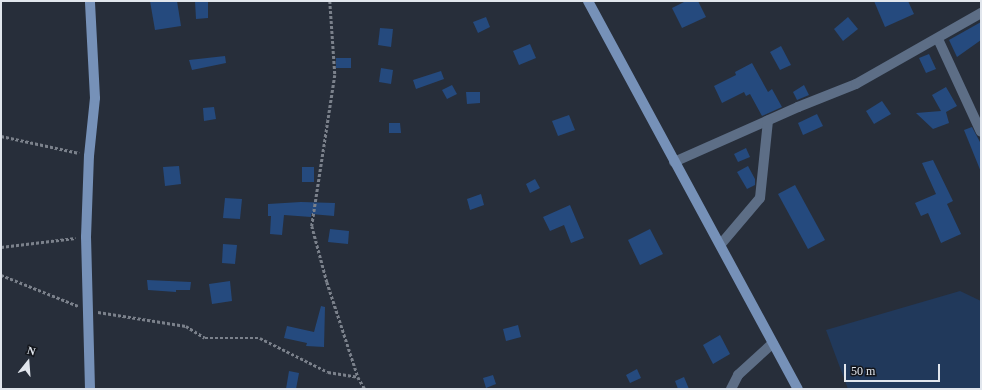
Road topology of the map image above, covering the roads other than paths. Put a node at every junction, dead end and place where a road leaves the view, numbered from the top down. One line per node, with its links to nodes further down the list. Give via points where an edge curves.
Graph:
1 (90, 1): 10 (main road, via 95,98 89,156 86,237)
2 (588, 1): 7 (main road)
3 (981, 13): 4 (street)
4 (938, 39): 5 (street, via 856,84); 6 (street)
5 (768, 120): 7 (street); 8 (street, via 760,198)
6 (981, 132)
7 (674, 162): 8 (main road)
8 (721, 244): 9 (main road)
9 (773, 343): 11 (street, via 738,375); 12 (main road)
10 (90, 389)
11 (731, 389)
12 (798, 389)

